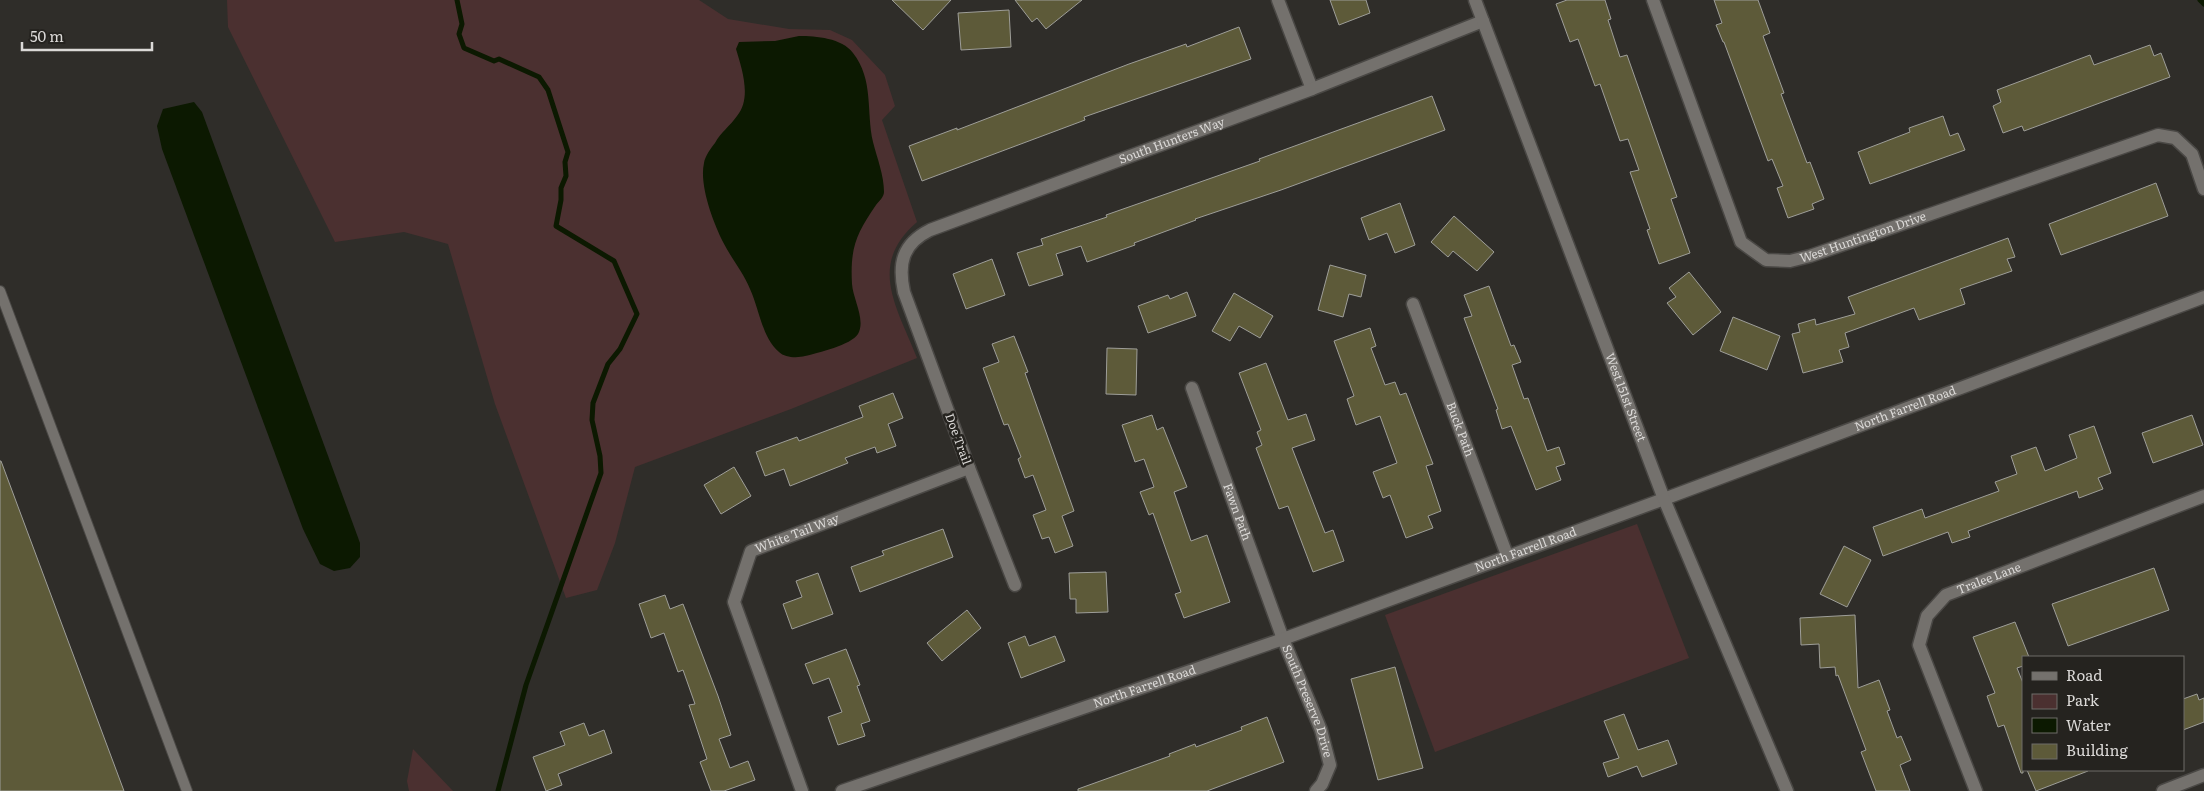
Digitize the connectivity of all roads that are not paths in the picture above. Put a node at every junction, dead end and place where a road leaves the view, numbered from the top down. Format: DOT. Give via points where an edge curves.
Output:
graph roads {
  1 [pos="1278,0"];
  2 [pos="1475,0"];
  3 [pos="1653,0"];
  4 [pos="1483,21"];
  5 [pos="1312,89"];
  6 [pos="2204,189"];
  7 [pos="0,291"];
  8 [pos="904,292"];
  9 [pos="2204,297"];
  10 [pos="1413,304"];
  11 [pos="1192,388"];
  12 [pos="969,468"];
  13 [pos="2204,496"];
  14 [pos="1664,499"];
  15 [pos="1508,555"];
  16 [pos="1016,585"];
  17 [pos="1283,639"];
  18 [pos="2204,775"];
  19 [pos="187,791"];
  20 [pos="802,791"];
  21 [pos="842,791"];
  22 [pos="1316,791"];
  23 [pos="1787,791"];
  24 [pos="1976,791"];
  25 [pos="2163,791"];
  1 -- 5 [label="street"];
  2 -- 4 [label="street, West 151st Street"];
  3 -- 6 [label="street, West Huntington Drive" via="1740,242 1766,260 1790,261 1810,256 2158,135 2175,138 2192,154"];
  4 -- 5 [label="street, South Hunters Way"];
  4 -- 14 [label="street, West 151st Street"];
  5 -- 8 [label="street, South Hunters Way" via="920,235 906,251 901,263"];
  7 -- 19 [label="lane"];
  8 -- 12 [label="street, Doe Trail"];
  9 -- 14 [label="street, North Farrell Road"];
  10 -- 15 [label="street, Buck Path"];
  11 -- 17 [label="street, Fawn Path"];
  12 -- 16 [label="street, Doe Trail"];
  12 -- 20 [label="street, White Tail Way" via="751,550 734,602"];
  13 -- 24 [label="street, Tralee Lane" via="1946,595 1927,616 1920,645"];
  14 -- 15 [label="street, North Farrell Road"];
  14 -- 23 [label="street, West 151st Street"];
  15 -- 17 [label="street, North Farrell Road"];
  17 -- 21 [label="street, North Farrell Road"];
  17 -- 22 [label="street, South Preserve Drive" via="1321,730 1330,765"];
  18 -- 25 [label="street"];
}
